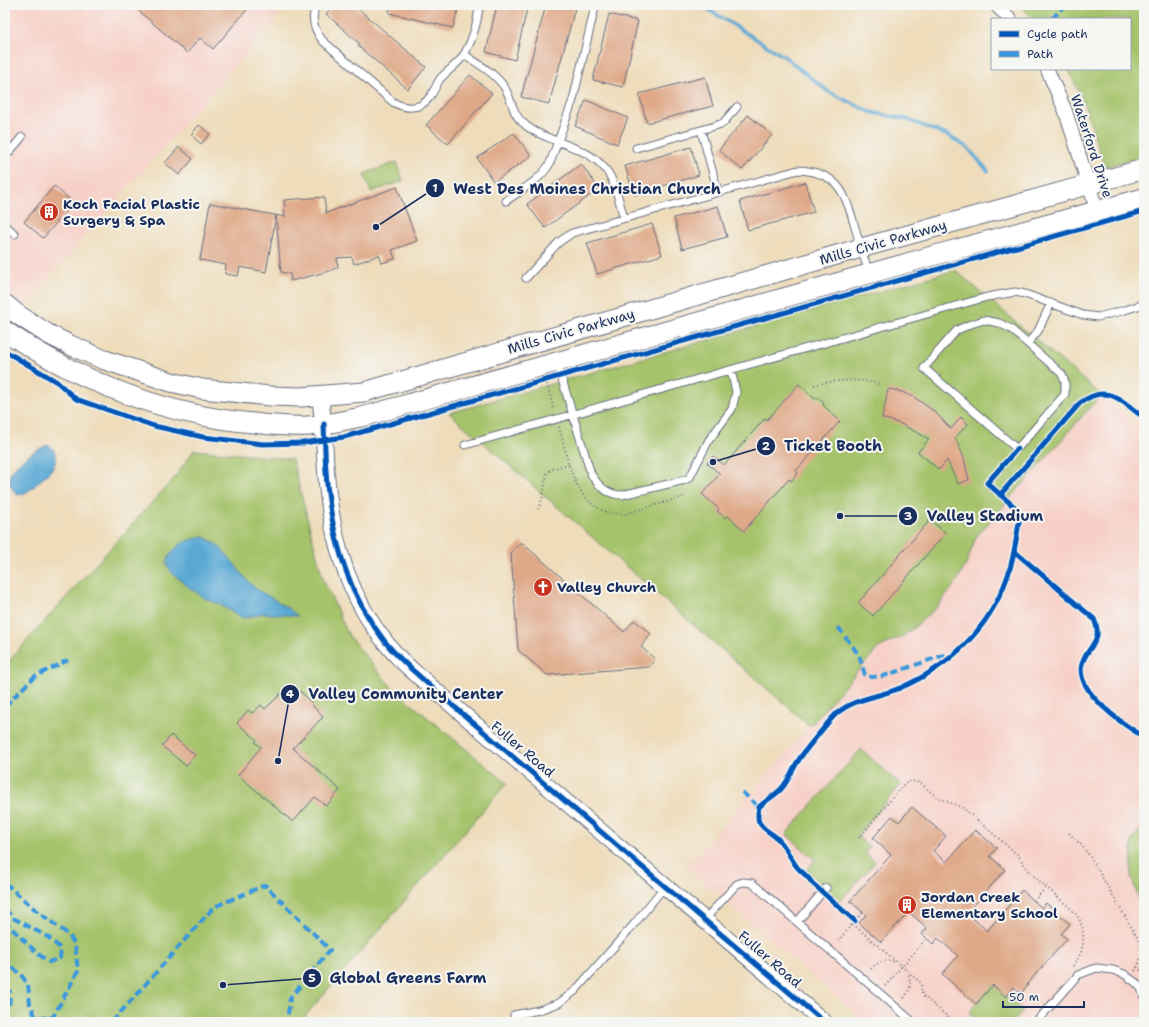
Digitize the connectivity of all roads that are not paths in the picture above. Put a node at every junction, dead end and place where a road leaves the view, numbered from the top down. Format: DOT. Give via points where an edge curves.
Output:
graph roads {
  1 [pos="316,5"];
  2 [pos="479,5"];
  3 [pos="996,5"];
  4 [pos="594,11"];
  5 [pos="1009,18"];
  6 [pos="464,54"];
  7 [pos="1047,70"];
  8 [pos="737,107"];
  9 [pos="701,130"];
  10 [pos="22,137"];
  11 [pos="558,142"];
  12 [pos="636,148"];
  13 [pos="5,157"];
  14 [pos="1144,169"];
  15 [pos="1088,184"];
  16 [pos="718,192"];
  17 [pos="1144,198"];
  18 [pos="506,201"];
  19 [pos="1097,211"];
  20 [pos="624,218"];
  21 [pos="5,225"];
  22 [pos="15,234"];
  23 [pos="861,248"];
  24 [pos="870,274"];
  25 [pos="526,278"];
  26 [pos="1051,303"];
  27 [pos="5,304"];
  28 [pos="1144,304"];
  29 [pos="5,331"];
  30 [pos="1028,343"];
  31 [pos="559,369"];
  32 [pos="731,370"];
  33 [pos="320,396"];
  34 [pos="573,415"];
  35 [pos="324,424"];
  36 [pos="466,445"];
  37 [pos="665,886"];
  38 [pos="826,888"];
  39 [pos="705,919"];
  40 [pos="796,922"];
  41 [pos="1144,998"];
  42 [pos="514,1015"];
  43 [pos="824,1022"];
  44 [pos="913,1022"];
  45 [pos="1036,1022"];
  1 -- 6 [label="lane" via="313,15 316,33 400,106 415,107 429,99 440,79"];
  2 -- 6 [label="lane" via="475,30"];
  3 -- 5 [label="street"];
  4 -- 11 [label="lane" via="573,100"];
  6 -- 11 [label="lane" via="502,83 520,121 528,128"];
  7 -- 15 [label="street, Waterford Drive" via="1065,110"];
  8 -- 9 [label="lane" via="722,122"];
  9 -- 12 [label="lane"];
  9 -- 16 [label="lane"];
  10 -- 13 [label="lane"];
  11 -- 18 [label="lane" via="546,170 540,177"];
  11 -- 20 [label="lane" via="587,153 605,168 611,177"];
  14 -- 15 [label="main road, Mills Civic Parkway"];
  15 -- 19 [label="street, Waterford Drive"];
  15 -- 23 [label="main road, Mills Civic Parkway"];
  16 -- 20 [label="lane"];
  16 -- 23 [label="lane" via="793,171 822,174 832,180 846,197"];
  17 -- 19 [label="main road, Mills Civic Parkway"];
  19 -- 24 [label="main road, Mills Civic Parkway"];
  20 -- 25 [label="lane" via="567,236"];
  21 -- 22 [label="lane"];
  23 -- 24 [label="lane"];
  23 -- 33 [label="main road, Mills Civic Parkway" via="364,392"];
  24 -- 31 [label="main road, Mills Civic Parkway"];
  26 -- 28 [label="lane" via="1098,317"];
  26 -- 30 [label="lane" via="1038,331"];
  26 -- 32 [label="lane" via="1026,294 1004,293"];
  27 -- 33 [label="main road, Mills Civic Parkway" via="48,334 70,345 102,359 171,382 202,389 240,393"];
  29 -- 35 [label="main road, Mills Civic Parkway" via="55,363 93,382 161,406 235,422 308,426"];
  30 -- 30 [label="lane" via="1006,325 984,320 957,330 924,368 1017,449 1065,394 1066,386 1062,374"];
  31 -- 34 [label="lane"];
  31 -- 35 [label="main road, Mills Civic Parkway"];
  32 -- 34 [label="lane"];
  32 -- 34 [label="lane" via="736,392 732,409 704,448 690,477 685,480 622,496 605,490 596,483 591,474"];
  33 -- 35 [label="street, Fuller Road"];
  34 -- 36 [label="lane"];
  35 -- 37 [label="street, Fuller Road" via="328,493 337,547 347,578 383,640 430,686"];
  37 -- 39 [label="street, Fuller Road"];
  37 -- 42 [label="lane" via="575,991 559,1003"];
  38 -- 40 [label="lane"];
  39 -- 40 [label="lane" via="737,884 743,882 752,883"];
  39 -- 43 [label="street, Fuller Road"];
  40 -- 44 [label="lane"];
  41 -- 45 [label="lane" via="1141,988 1124,974 1096,968 1074,978"];
}
